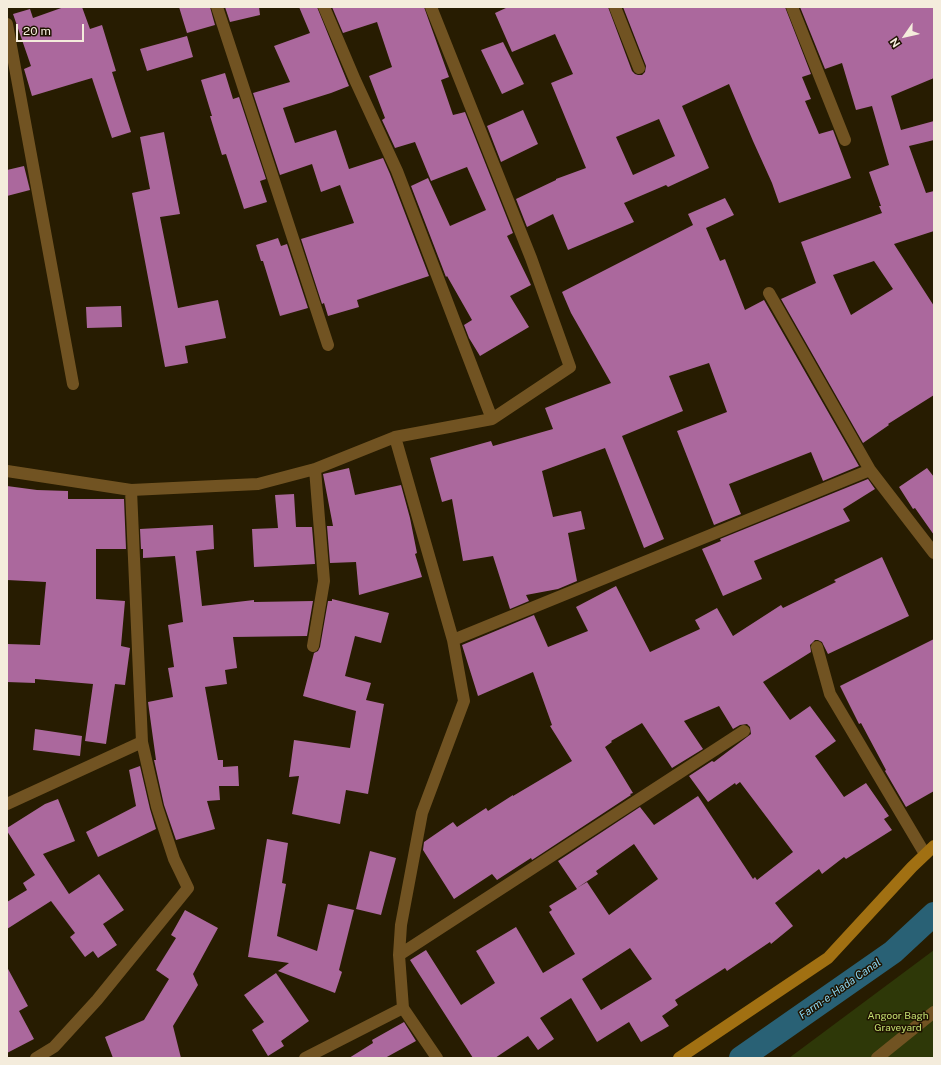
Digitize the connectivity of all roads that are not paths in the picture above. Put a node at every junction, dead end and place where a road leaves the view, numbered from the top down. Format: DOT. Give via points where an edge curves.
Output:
graph roads {
  1 [pos="217,7"];
  2 [pos="324,7"];
  3 [pos="431,7"];
  4 [pos="615,7"];
  5 [pos="792,7"];
  6 [pos="7,24"];
  7 [pos="639,68"];
  8 [pos="844,140"];
  9 [pos="769,293"];
  10 [pos="328,345"];
  11 [pos="73,384"];
  12 [pos="492,419"];
  13 [pos="395,437"];
  14 [pos="316,469"];
  15 [pos="870,470"];
  16 [pos="7,471"];
  17 [pos="131,490"];
  18 [pos="934,553"];
  19 [pos="453,640"];
  20 [pos="313,646"];
  21 [pos="817,647"];
  22 [pos="744,731"];
  23 [pos="142,742"];
  24 [pos="7,804"];
  25 [pos="934,846"];
  26 [pos="925,854"];
  27 [pos="399,955"];
  28 [pos="403,1008"];
  29 [pos="934,1012"];
  30 [pos="36,1058"];
  31 [pos="305,1058"];
  32 [pos="436,1058"];
  33 [pos="679,1058"];
  34 [pos="877,1058"];
  1 -- 10 [label="street"];
  2 -- 12 [label="street" via="397,171"];
  3 -- 12 [label="street" via="532,258 570,367"];
  4 -- 7 [label="street"];
  5 -- 8 [label="street"];
  6 -- 11 [label="street"];
  9 -- 15 [label="street"];
  12 -- 13 [label="street"];
  13 -- 14 [label="street"];
  13 -- 19 [label="street"];
  14 -- 17 [label="street" via="258,484"];
  14 -- 20 [label="street" via="324,581"];
  15 -- 18 [label="street"];
  15 -- 19 [label="street"];
  16 -- 17 [label="street"];
  17 -- 23 [label="street"];
  19 -- 27 [label="street" via="464,701 422,812 401,925"];
  21 -- 26 [label="street" via="830,694"];
  22 -- 27 [label="street"];
  23 -- 24 [label="street"];
  23 -- 30 [label="street" via="157,807 174,859 188,888 97,1000 54,1047"];
  25 -- 26 [label="street"];
  26 -- 33 [label="street" via="828,958"];
  27 -- 28 [label="street"];
  28 -- 31 [label="street"];
  28 -- 32 [label="street"];
  29 -- 34 [label="street"];
}
